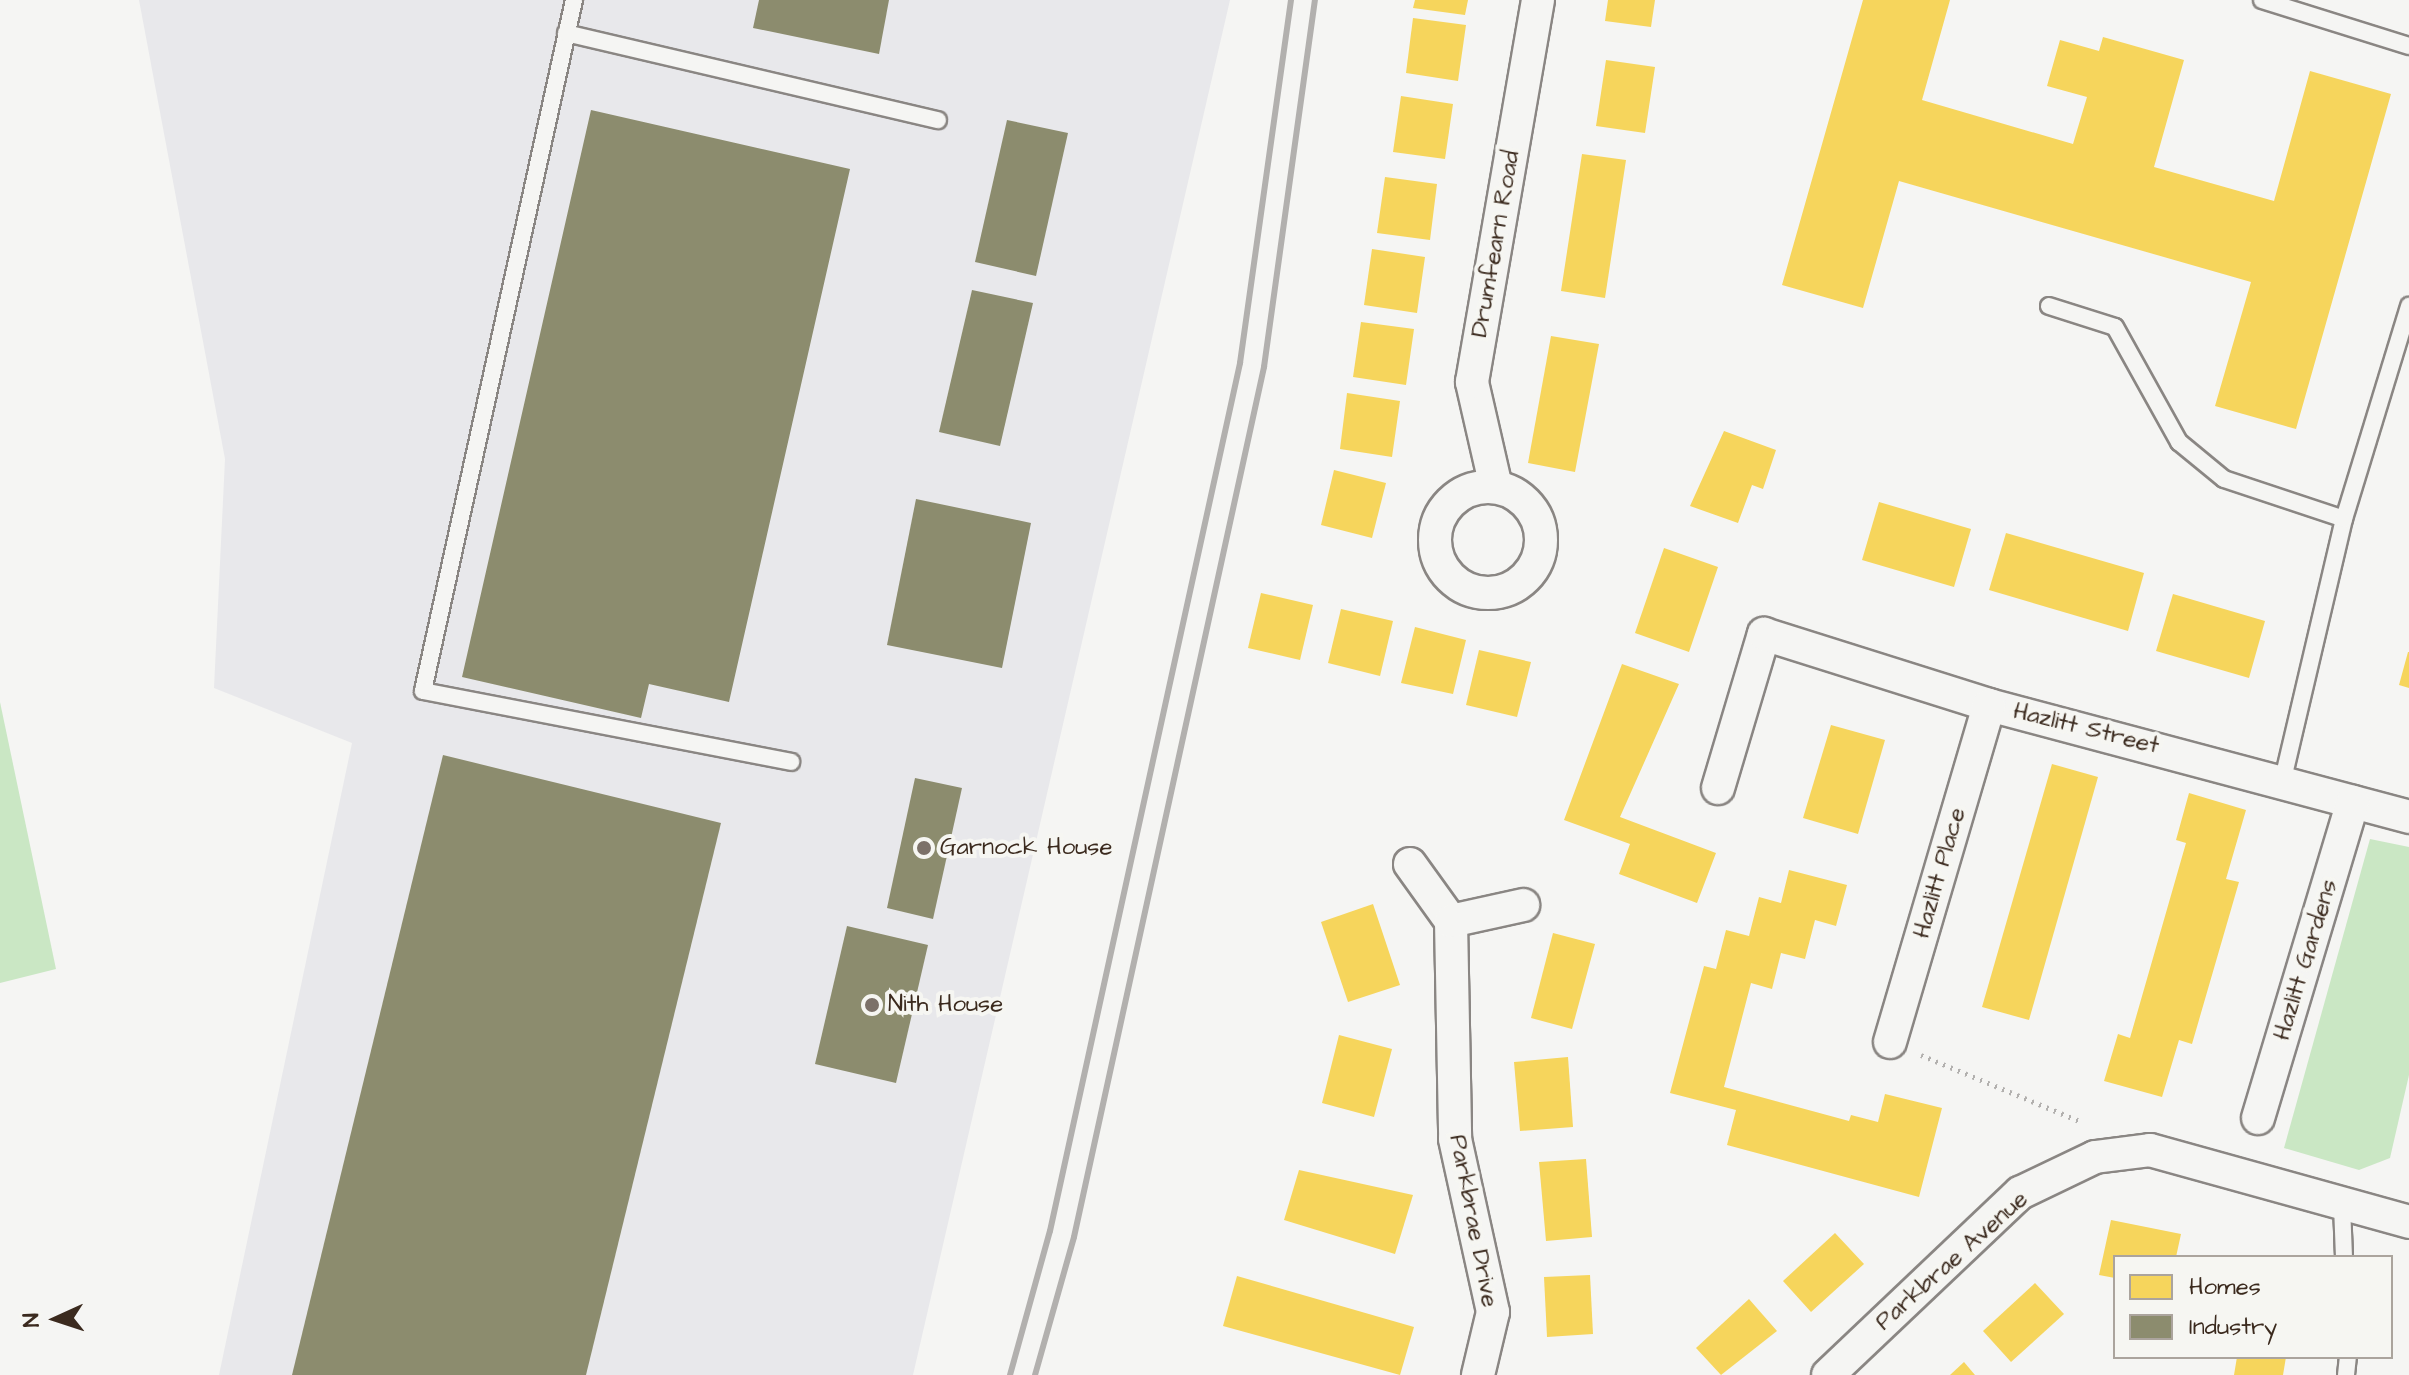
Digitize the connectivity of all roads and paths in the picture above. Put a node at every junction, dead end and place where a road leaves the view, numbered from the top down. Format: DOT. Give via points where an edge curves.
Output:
graph roads {
  1 [pos="574,0"];
  2 [pos="1538,0"];
  3 [pos="2262,0"];
  4 [pos="566,33"];
  5 [pos="2409,46"];
  6 [pos="938,120"];
  7 [pos="2049,306"];
  8 [pos="2409,306"];
  9 [pos="1496,487"];
  10 [pos="2344,519"];
  11 [pos="1989,705"];
  12 [pos="791,762"];
  13 [pos="2283,779"];
  14 [pos="1718,788"];
  15 [pos="2353,802"];
  16 [pos="2409,817"];
  17 [pos="1410,864"];
  18 [pos="1523,905"];
  19 [pos="1451,921"];
  20 [pos="1890,1042"];
  21 [pos="2258,1118"];
  22 [pos="2092,1126"];
  23 [pos="2342,1205"];
  24 [pos="2409,1222"];
  25 [pos="2344,1255"];
  26 [pos="1478,1375"];
  27 [pos="1828,1375"];
  1 -- 4 [label="lane"];
  2 -- 9 [label="street, Drumfearn Road" via="1472,382"];
  3 -- 5 [label="lane"];
  4 -- 6 [label="lane"];
  4 -- 12 [label="lane" via="423,691"];
  7 -- 10 [label="lane" via="2115,327 2179,442 2224,479"];
  8 -- 10 [label="lane"];
  10 -- 13 [label="lane"];
  11 -- 13 [label="street, Hazlitt Street"];
  11 -- 14 [label="street, Hazlitt Street" via="1764,634"];
  11 -- 20 [label="street, Hazlitt Place"];
  13 -- 15 [label="street, Hazlitt Street"];
  15 -- 16 [label="street, Hazlitt Street"];
  15 -- 21 [label="street, Hazlitt Gardens"];
  17 -- 19 [label="street"];
  18 -- 19 [label="street"];
  19 -- 26 [label="street, Parkbrae Drive" via="1455,1139 1493,1312"];
  20 -- 22 [label="path"];
  23 -- 24 [label="street, Parkbrae Avenue"];
  23 -- 25 [label="lane"];
  23 -- 27 [label="street, Parkbrae Avenue" via="2150,1150 2095,1157 2020,1193"];
}
